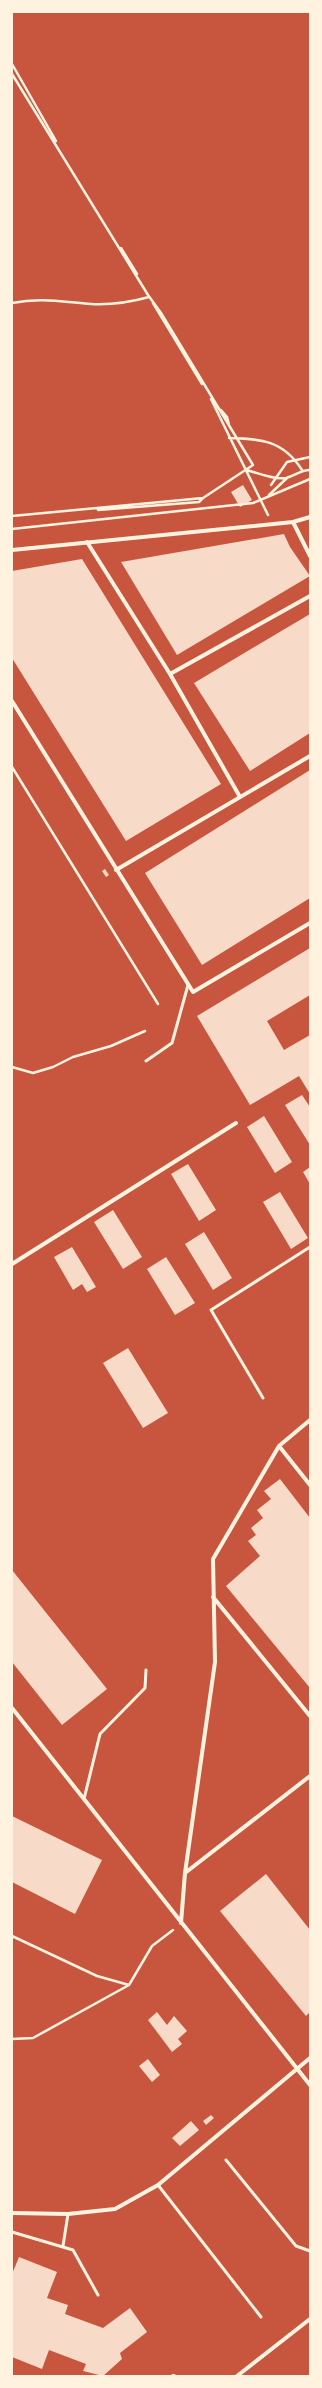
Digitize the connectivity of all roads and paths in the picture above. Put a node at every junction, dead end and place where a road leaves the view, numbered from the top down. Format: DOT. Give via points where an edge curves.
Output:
graph roads {
  1 [pos="12,64"];
  2 [pos="12,74"];
  3 [pos="149,296"];
  4 [pos="12,303"];
  5 [pos="217,412"];
  6 [pos="227,432"];
  7 [pos="229,438"];
  8 [pos="310,457"];
  9 [pos="245,470"];
  10 [pos="302,470"];
  11 [pos="310,470"];
  12 [pos="287,478"];
  13 [pos="310,479"];
  14 [pos="271,485"];
  15 [pos="261,502"];
  16 [pos="12,516"];
  17 [pos="310,517"];
  18 [pos="271,522"];
  19 [pos="293,522"];
  20 [pos="12,529"];
  21 [pos="87,542"];
  22 [pos="12,550"];
  23 [pos="310,556"];
  24 [pos="310,596"];
  25 [pos="170,674"];
  26 [pos="12,701"];
  27 [pos="310,756"];
  28 [pos="12,767"];
  29 [pos="240,797"];
  30 [pos="116,870"];
  31 [pos="310,923"];
  32 [pos="189,983"];
  33 [pos="158,1004"];
  34 [pos="145,1031"];
  35 [pos="146,1061"];
  36 [pos="12,1067"];
  37 [pos="236,1123"];
  38 [pos="310,1247"];
  39 [pos="12,1264"];
  40 [pos="262,1398"];
  41 [pos="310,1420"];
  42 [pos="279,1446"];
  43 [pos="310,1485"];
  44 [pos="213,1597"];
  45 [pos="146,1670"];
  46 [pos="12,1708"];
  47 [pos="310,1716"];
  48 [pos="310,1776"];
  49 [pos="84,1799"];
  50 [pos="185,1873"];
  51 [pos="181,1923"];
  52 [pos="12,1936"];
  53 [pos="129,1985"];
  54 [pos="12,2039"];
  55 [pos="310,2058"];
  56 [pos="297,2068"];
  57 [pos="310,2085"];
  58 [pos="226,2160"];
  59 [pos="158,2185"];
  60 [pos="12,2213"];
  61 [pos="68,2214"];
  62 [pos="12,2232"];
  63 [pos="63,2246"];
  64 [pos="310,2250"];
  65 [pos="98,2295"];
  66 [pos="261,2316"];
  67 [pos="310,2319"];
  68 [pos="237,2376"];
  1 -- 3 [label="path" via="71,168"];
  2 -- 3 [label="path"];
  3 -- 4 [label="path" via="104,304 34,299"];
  3 -- 5 [label="path"];
  3 -- 9 [label="path" via="253,466"];
  5 -- 6 [label="path"];
  5 -- 6 [label="path" via="220,409 227,417 230,427"];
  6 -- 7 [label="path"];
  7 -- 9 [label="path"];
  7 -- 10 [label="path" via="262,439 289,455"];
  8 -- 14 [label="path" via="287,462"];
  9 -- 12 [label="path" via="264,476"];
  9 -- 15 [label="path"];
  9 -- 16 [label="path" via="199,502"];
  10 -- 11 [label="path"];
  10 -- 12 [label="path"];
  12 -- 15 [label="path"];
  13 -- 20 [label="path" via="253,503"];
  15 -- 18 [label="path"];
  17 -- 19 [label="street"];
  18 -- 19 [label="street"];
  18 -- 21 [label="street"];
  19 -- 23 [label="street"];
  21 -- 22 [label="street"];
  21 -- 25 [label="street"];
  24 -- 25 [label="street"];
  25 -- 29 [label="street"];
  26 -- 30 [label="street"];
  27 -- 29 [label="street"];
  28 -- 33 [label="path"];
  29 -- 30 [label="street"];
  30 -- 32 [label="street"];
  31 -- 32 [label="street" via="193,992"];
  32 -- 35 [label="lane" via="172,1043"];
  34 -- 36 [label="path" via="111,1046 73,1057 33,1073"];
  37 -- 39 [label="street"];
  38 -- 40 [label="lane" via="211,1310"];
  41 -- 42 [label="street"];
  42 -- 43 [label="street"];
  42 -- 44 [label="street" via="213,1559"];
  44 -- 47 [label="street"];
  44 -- 50 [label="street" via="215,1662"];
  45 -- 49 [label="lane" via="145,1688 100,1734"];
  46 -- 49 [label="street"];
  48 -- 50 [label="street"];
  49 -- 51 [label="street"];
  50 -- 51 [label="street"];
  51 -- 53 [label="path" via="152,1946"];
  51 -- 56 [label="street"];
  52 -- 53 [label="path" via="97,1976"];
  53 -- 54 [label="path" via="33,2038"];
  55 -- 56 [label="street"];
  56 -- 57 [label="street"];
  56 -- 59 [label="street"];
  58 -- 64 [label="lane" via="296,2246"];
  59 -- 61 [label="street" via="115,2209"];
  59 -- 66 [label="lane"];
  60 -- 61 [label="street"];
  61 -- 63 [label="lane"];
  62 -- 63 [label="lane"];
  63 -- 65 [label="lane" via="73,2250"];
  67 -- 68 [label="street"];
}
